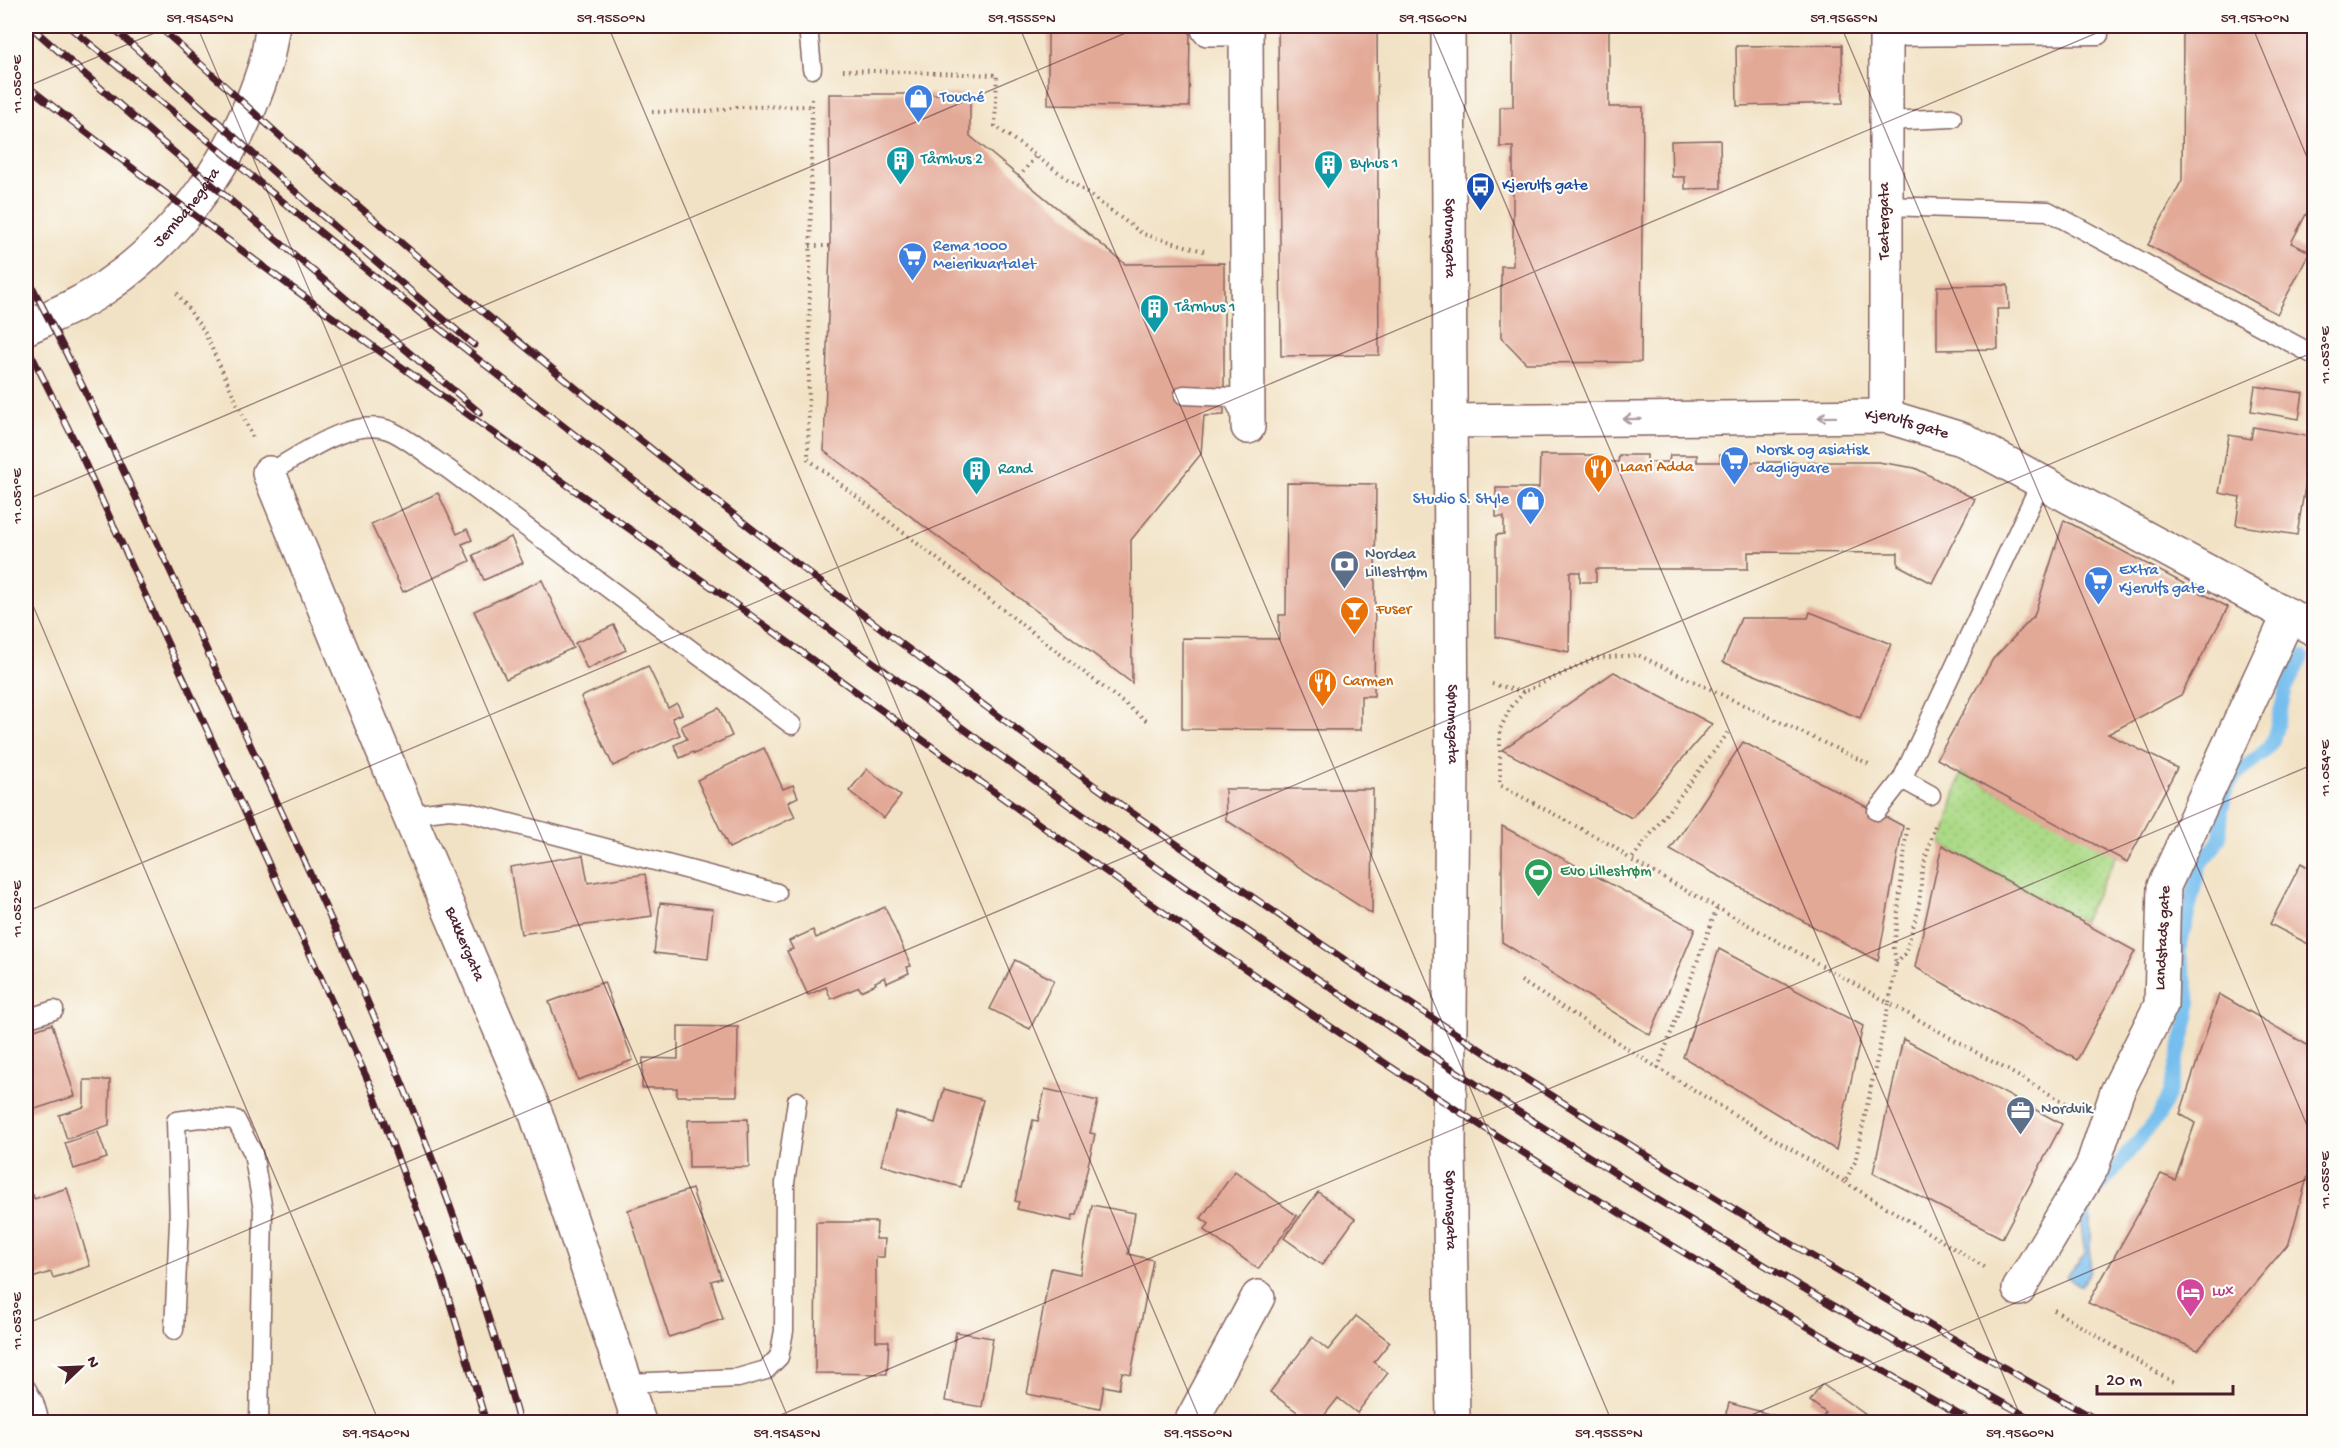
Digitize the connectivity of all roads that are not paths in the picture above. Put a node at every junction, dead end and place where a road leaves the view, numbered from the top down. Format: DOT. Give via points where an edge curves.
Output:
graph roads {
  1 [pos="273,26"];
  2 [pos="808,26"];
  3 [pos="1448,26"];
  4 [pos="1209,29"];
  5 [pos="1886,31"];
  6 [pos="2099,35"];
  7 [pos="812,69"];
  8 [pos="1952,118"];
  9 [pos="1886,121"];
  10 [pos="1885,206"];
  11 [pos="26,328"];
  12 [pos="2314,355"];
  13 [pos="1184,395"];
  14 [pos="1886,416"];
  15 [pos="1450,421"];
  16 [pos="1248,427"];
  17 [pos="269,473"];
  18 [pos="2041,482"];
  19 [pos="2302,622"];
  20 [pos="792,725"];
  21 [pos="1902,779"];
  22 [pos="1931,795"];
  23 [pos="1877,811"];
  24 [pos="409,815"];
  25 [pos="777,893"];
  26 [pos="54,1010"];
  27 [pos="26,1019"];
  28 [pos="797,1101"];
  29 [pos="2019,1289"];
  30 [pos="1258,1297"];
  31 [pos="174,1330"];
  32 [pos="628,1383"];
  33 [pos="26,1388"];
  34 [pos="40,1422"];
  35 [pos="259,1422"];
  36 [pos="639,1422"];
  37 [pos="1191,1422"];
  38 [pos="1453,1422"];
  1 -- 11 [label="street, Jernbanegata" via="265,65 242,123 217,171 170,233 107,286"];
  2 -- 7 [label="lane"];
  3 -- 15 [label="street, Sørumsgata"];
  4 -- 16 [label="street" via="1246,29"];
  5 -- 6 [label="lane"];
  5 -- 9 [label="street, Teatergata"];
  8 -- 9 [label="lane"];
  9 -- 10 [label="street, Teatergata"];
  10 -- 12 [label="lane" via="2048,211"];
  10 -- 14 [label="street, Teatergata"];
  13 -- 16 [label="lane" via="1232,397"];
  14 -- 15 [label="street, Kjerulfs gate, one-way"];
  14 -- 18 [label="street, Kjerulfs gate" via="1964,440"];
  15 -- 38 [label="street, Sørumsgata" via="1449,1147"];
  17 -- 20 [label="lane" via="329,439 364,426 390,430"];
  17 -- 24 [label="street, Bakkergata"];
  18 -- 19 [label="street, Kjerulfs gate"];
  18 -- 21 [label="lane"];
  19 -- 29 [label="street, Landstads gate" via="2164,886 2161,1005 2117,1092 2092,1167"];
  21 -- 22 [label="lane"];
  21 -- 23 [label="lane"];
  24 -- 25 [label="lane" via="468,812"];
  24 -- 32 [label="street, Bakkergata" via="536,1114"];
  26 -- 27 [label="lane"];
  28 -- 32 [label="lane" via="785,1183 784,1331 778,1357 766,1370 738,1378"];
  30 -- 37 [label="street"];
  31 -- 35 [label="lane" via="179,1222 176,1120 236,1120 253,1153 263,1210"];
  32 -- 36 [label="street, Bakkergata"];
  33 -- 34 [label="lane"];
}
